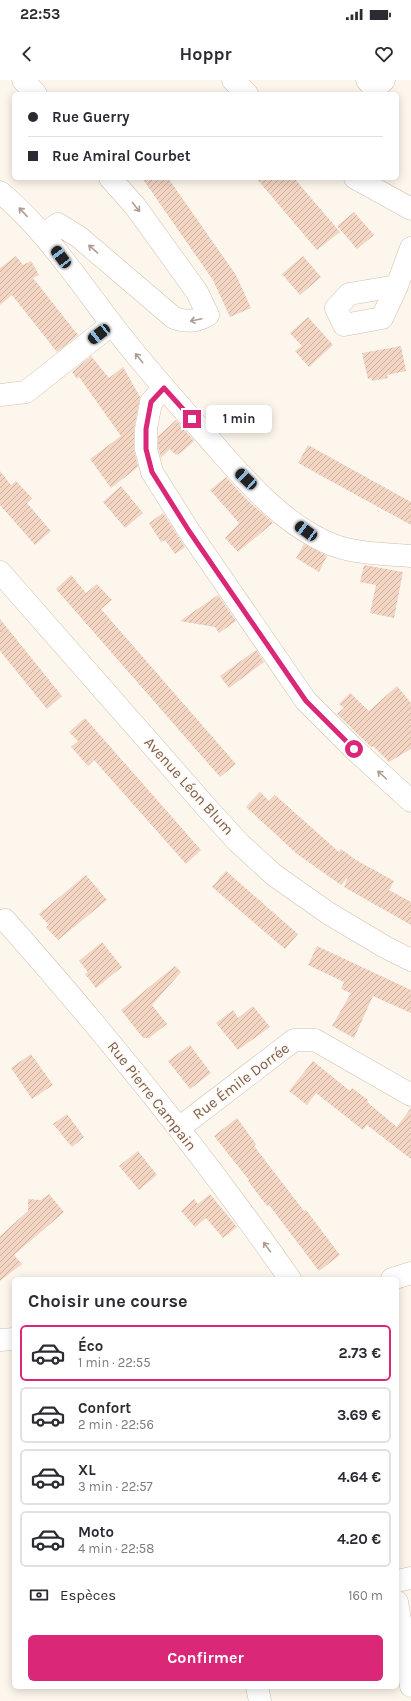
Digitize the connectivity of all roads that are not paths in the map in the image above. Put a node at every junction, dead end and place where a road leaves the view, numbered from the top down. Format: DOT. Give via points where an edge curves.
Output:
graph roads {
  1 [pos="24,80"];
  2 [pos="233,80"];
  3 [pos="367,80"];
  4 [pos="384,80"];
  5 [pos="34,92"];
  6 [pos="245,92"];
  7 [pos="112,180"];
  8 [pos="359,180"];
  9 [pos="0,192"];
  10 [pos="411,209"];
  11 [pos="44,235"];
  12 [pos="411,248"];
  13 [pos="397,286"];
  14 [pos="112,324"];
  15 [pos="164,388"];
  16 [pos="0,395"];
  17 [pos="411,556"];
  18 [pos="0,572"];
  19 [pos="411,801"];
  20 [pos="5,920"];
  21 [pos="411,960"];
  22 [pos="411,1095"];
  23 [pos="180,1128"];
  24 [pos="411,1273"];
  25 [pos="289,1277"];
  26 [pos="398,1277"];
  27 [pos="12,1339"];
  28 [pos="0,1340"];
  29 [pos="411,1578"];
  30 [pos="399,1581"];
  31 [pos="399,1614"];
  32 [pos="411,1686"];
  33 [pos="257,1689"];
  34 [pos="260,1701"];
  1 -- 5 [label="street"];
  2 -- 6 [label="street"];
  3 -- 4 [label="street" via="375,89"];
  7 -- 11 [label="street, one-way" via="135,206 197,292 208,315 199,320 186,322 174,318 79,237 58,224"];
  8 -- 10 [label="street"];
  11 -- 9 [label="street, one-way"];
  11 -- 14 [label="street"];
  12 -- 13 [label="street"];
  15 -- 14 [label="street, one-way"];
  14 -- 16 [label="street" via="26,392"];
  15 -- 17 [label="street" via="238,472 276,509 306,531 334,545"];
  19 -- 15 [label="street, one-way" via="306,701 189,531 152,472 146,449 146,429 151,402"];
  18 -- 21 [label="street, Avenue Léon Blum" via="208,809 262,864 328,913 385,948"];
  20 -- 23 [label="street, Rue Pierre Campain" via="67,989"];
  22 -- 23 [label="street, Rue Émile Dorrée" via="315,1040 294,1040"];
  25 -- 23 [label="street, Rue Pierre Campain, one-way"];
  24 -- 26 [label="street"];
  27 -- 28 [label="street"];
  29 -- 30 [label="street"];
  31 -- 32 [label="street"];
  33 -- 34 [label="street"];
}
